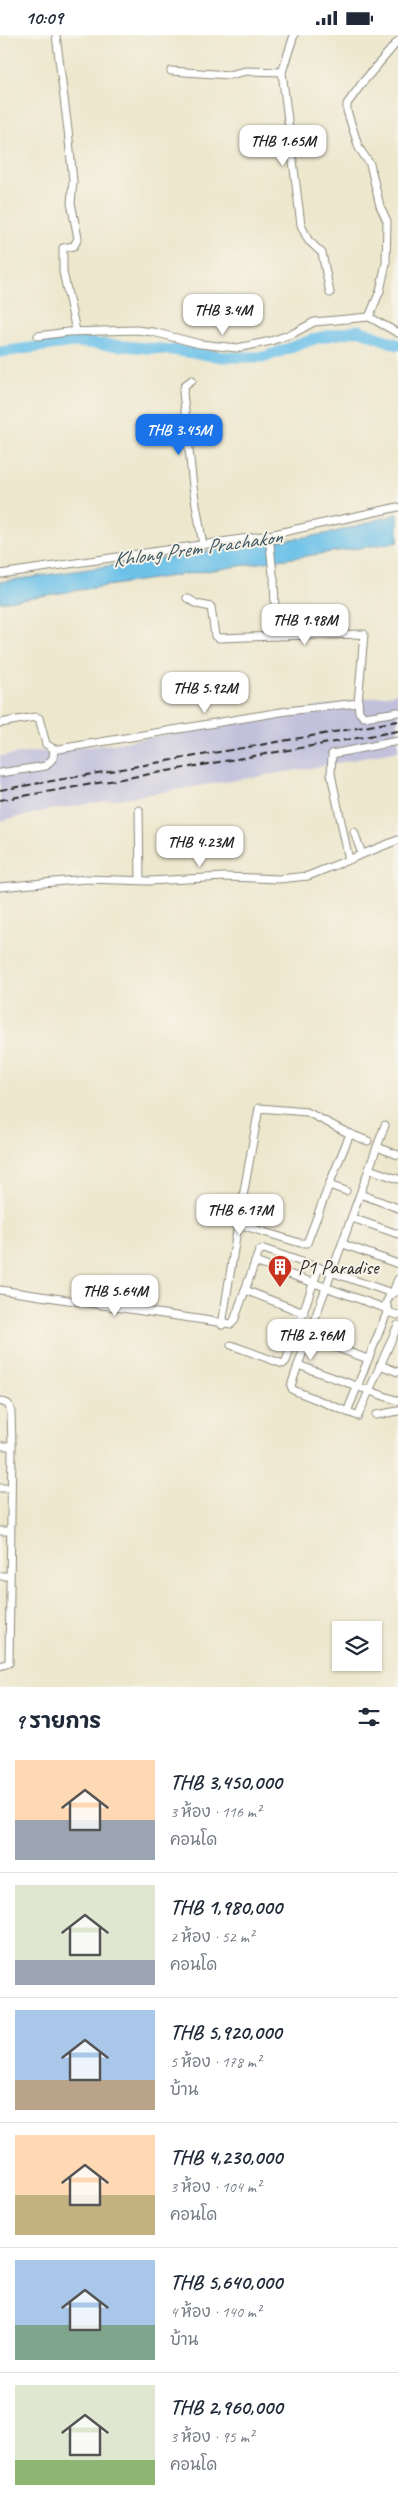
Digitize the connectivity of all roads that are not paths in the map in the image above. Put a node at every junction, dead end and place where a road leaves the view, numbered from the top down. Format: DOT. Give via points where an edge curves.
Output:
graph roads {
  1 [pos="56,35"];
  2 [pos="294,35"];
  3 [pos="398,41"];
  4 [pos="171,71"];
  5 [pos="282,72"];
  6 [pos="330,293"];
  7 [pos="368,317"];
  8 [pos="76,331"];
  9 [pos="398,333"];
  10 [pos="38,336"];
  11 [pos="192,380"];
  12 [pos="398,507"];
  13 [pos="270,538"];
  14 [pos="203,545"];
  15 [pos="0,574"];
  16 [pos="187,598"];
  17 [pos="276,636"];
  18 [pos="358,703"];
  19 [pos="398,712"];
  20 [pos="0,723"];
  21 [pos="398,741"];
  22 [pos="54,749"];
  23 [pos="0,773"];
  24 [pos="139,810"];
  25 [pos="354,832"];
  26 [pos="398,840"];
  27 [pos="362,854"];
  28 [pos="349,860"];
  29 [pos="140,880"];
  30 [pos="0,887"];
  31 [pos="385,1125"];
  32 [pos="350,1135"];
  33 [pos="368,1141"];
  34 [pos="377,1147"];
  35 [pos="398,1155"];
  36 [pos="369,1169"];
  37 [pos="398,1179"];
  38 [pos="330,1185"];
  39 [pos="346,1191"];
  40 [pos="360,1194"];
  41 [pos="398,1208"];
  42 [pos="352,1218"];
  43 [pos="238,1224"];
  44 [pos="398,1234"];
  45 [pos="343,1243"];
  46 [pos="255,1262"];
  47 [pos="398,1264"];
  48 [pos="320,1267"];
  49 [pos="333,1272"];
  50 [pos="398,1279"];
  51 [pos="315,1283"];
  52 [pos="328,1288"];
  53 [pos="0,1290"];
  54 [pos="245,1290"];
  55 [pos="394,1292"];
  56 [pos="388,1309"];
  57 [pos="304,1313"];
  58 [pos="398,1315"];
  59 [pos="222,1325"];
  60 [pos="398,1325"];
  61 [pos="309,1338"];
  62 [pos="394,1342"];
  63 [pos="231,1345"];
  64 [pos="368,1359"];
  65 [pos="298,1365"];
  66 [pos="380,1365"];
  67 [pos="398,1372"];
  68 [pos="357,1386"];
  69 [pos="370,1391"];
  70 [pos="0,1401"];
  71 [pos="398,1401"];
  72 [pos="398,1411"];
  73 [pos="347,1412"];
  74 [pos="376,1415"];
  75 [pos="0,1446"];
  76 [pos="12,1446"];
  77 [pos="0,1488"];
  78 [pos="11,1489"];
  79 [pos="0,1531"];
  80 [pos="10,1531"];
  81 [pos="0,1576"];
  82 [pos="10,1576"];
  83 [pos="0,1621"];
  84 [pos="10,1621"];
  85 [pos="4,1666"];
  1 -- 8 [label="street" via="68,130 71,203 78,238 74,247 63,248 62,263"];
  2 -- 5 [label="street"];
  3 -- 7 [label="street" via="362,82 347,105 357,140 370,164 387,221 386,263 380,291"];
  4 -- 5 [label="street" via="229,75 246,71"];
  5 -- 6 [label="street" via="301,225 308,240 322,253"];
  7 -- 8 [label="street" via="312,323 271,341 237,348 200,344 146,331"];
  7 -- 9 [label="street"];
  8 -- 10 [label="street"];
  11 -- 14 [label="street" via="185,385 184,392 193,487"];
  12 -- 13 [label="street"];
  13 -- 14 [label="street"];
  13 -- 17 [label="street"];
  14 -- 15 [label="street"];
  16 -- 17 [label="street" via="211,607 215,636 219,638"];
  17 -- 18 [label="street" via="364,634"];
  18 -- 19 [label="street" via="359,712 364,717"];
  18 -- 22 [label="street" via="287,711"];
  20 -- 22 [label="street" via="39,718 46,744"];
  21 -- 28 [label="street" via="332,754 331,774"];
  22 -- 23 [label="street" via="53,758 46,767"];
  24 -- 29 [label="street"];
  25 -- 27 [label="street"];
  26 -- 27 [label="street"];
  27 -- 28 [label="street"];
  28 -- 29 [label="street" via="296,878"];
  29 -- 30 [label="street" via="86,879"];
  31 -- 34 [label="street"];
  32 -- 33 [label="street"];
  32 -- 38 [label="street"];
  32 -- 43 [label="street" via="307,1111 259,1108"];
  34 -- 35 [label="street"];
  34 -- 36 [label="street"];
  36 -- 37 [label="street"];
  36 -- 40 [label="street"];
  38 -- 39 [label="street"];
  38 -- 43 [label="street" via="308,1243"];
  40 -- 41 [label="street"];
  40 -- 42 [label="street"];
  42 -- 44 [label="street"];
  42 -- 45 [label="street"];
  43 -- 59 [label="street"];
  45 -- 47 [label="street"];
  45 -- 49 [label="street"];
  46 -- 48 [label="street" via="259,1251 264,1249"];
  46 -- 51 [label="street"];
  46 -- 54 [label="street"];
  48 -- 49 [label="street"];
  48 -- 51 [label="street"];
  49 -- 52 [label="street"];
  49 -- 55 [label="street"];
  50 -- 55 [label="street"];
  51 -- 52 [label="street"];
  51 -- 57 [label="street"];
  52 -- 56 [label="street"];
  52 -- 61 [label="street"];
  53 -- 59 [label="street" via="112,1305"];
  54 -- 57 [label="street"];
  54 -- 59 [label="street" via="234,1321"];
  55 -- 56 [label="street" via="386,1300"];
  56 -- 58 [label="street"];
  56 -- 64 [label="street"];
  57 -- 63 [label="street" via="283,1364"];
  60 -- 62 [label="street"];
  61 -- 64 [label="street"];
  61 -- 65 [label="street"];
  62 -- 66 [label="street"];
  64 -- 68 [label="street"];
  65 -- 68 [label="street"];
  65 -- 73 [label="street" via="291,1386 293,1390"];
  66 -- 67 [label="street"];
  66 -- 69 [label="street"];
  68 -- 69 [label="street"];
  68 -- 73 [label="street"];
  69 -- 71 [label="street"];
  69 -- 73 [label="street" via="361,1413"];
  70 -- 76 [label="street" via="8,1405 11,1412"];
  72 -- 74 [label="street"];
  75 -- 76 [label="street"];
  76 -- 78 [label="street"];
  77 -- 78 [label="street"];
  78 -- 80 [label="street"];
  79 -- 80 [label="street"];
  80 -- 82 [label="street"];
  81 -- 82 [label="street"];
  82 -- 84 [label="street"];
  83 -- 84 [label="street"];
  84 -- 85 [label="street" via="10,1663"];
}
